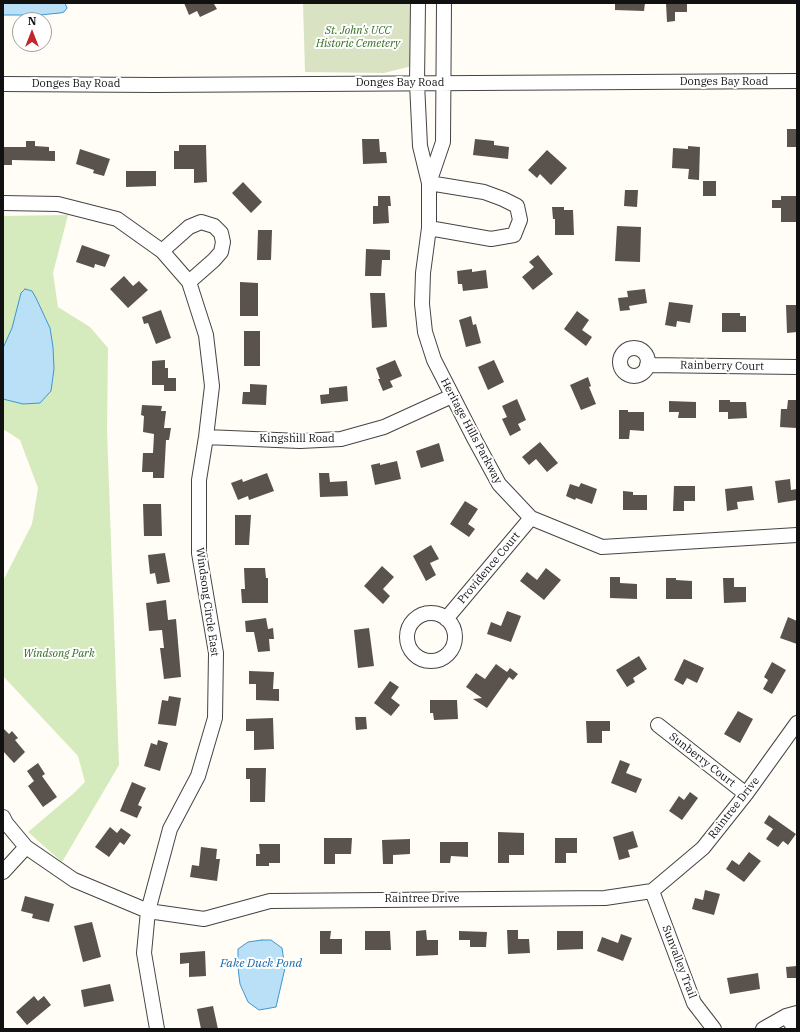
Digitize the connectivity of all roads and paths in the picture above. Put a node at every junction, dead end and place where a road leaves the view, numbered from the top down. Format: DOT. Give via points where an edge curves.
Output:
graph roads {
  1 [pos="418,3"];
  2 [pos="444,3"];
  3 [pos="797,81"];
  4 [pos="417,83"];
  5 [pos="443,83"];
  6 [pos="3,84"];
  7 [pos="429,183"];
  8 [pos="3,203"];
  9 [pos="429,228"];
  10 [pos="162,251"];
  11 [pos="189,282"];
  12 [pos="647,365"];
  13 [pos="797,368"];
  14 [pos="452,396"];
  15 [pos="206,437"];
  16 [pos="531,518"];
  17 [pos="797,535"];
  18 [pos="446,619"];
  19 [pos="797,724"];
  20 [pos="658,725"];
  21 [pos="746,794"];
  22 [pos="4,821"];
  23 [pos="26,847"];
  24 [pos="3,872"];
  25 [pos="652,891"];
  26 [pos="148,911"];
  27 [pos="791,1014"];
  28 [pos="154,1028"];
  29 [pos="714,1029"];
  30 [pos="764,1029"];
  31 [pos="795,1029"];
  1 -- 4 [label="street, Heritage Hills Parkway"];
  2 -- 5 [label="street, Heritage Hills Parkway"];
  3 -- 5 [label="street, Donges Bay Road"];
  4 -- 5 [label="street, Donges Bay Road"];
  4 -- 6 [label="street, Donges Bay Road"];
  4 -- 7 [label="street, Heritage Hills Parkway" via="420,146"];
  5 -- 7 [label="street, Heritage Hills Parkway" via="443,142"];
  7 -- 9 [label="street, Heritage Hills Parkway"];
  7 -- 9 [label="street" via="484,192 503,199 517,206 520,220 514,235 491,239"];
  8 -- 10 [label="street, Windsong Circle East" via="58,204 117,219"];
  9 -- 14 [label="street, Heritage Hills Parkway" via="422,296 425,332 434,360"];
  10 -- 11 [label="street, Windsong Circle East"];
  10 -- 11 [label="street" via="189,227 201,222 214,226 221,233 221,252"];
  11 -- 15 [label="street, Windsong Circle East" via="206,335 212,386"];
  12 -- 13 [label="street, Rainberry Court"];
  14 -- 15 [label="street, Kingshill Road" via="384,427 341,439 300,442"];
  14 -- 16 [label="street, Heritage Hills Parkway" via="499,484"];
  15 -- 26 [label="street, Windsong Circle East" via="198,480 198,553 216,653 215,718 198,776 170,829"];
  16 -- 17 [label="street, Heritage Hills Parkway" via="602,547"];
  16 -- 18 [label="street, Providence Court"];
  19 -- 21 [label="street, Raintree Drive"];
  20 -- 21 [label="street, Sunberry Court"];
  21 -- 25 [label="street, Raintree Drive" via="703,848"];
  22 -- 23 [label="street, Raintree Drive"];
  23 -- 24 [label="street"];
  23 -- 26 [label="street, Raintree Drive" via="74,880"];
  25 -- 26 [label="street, Raintree Drive" via="605,898 270,900 204,919"];
  25 -- 29 [label="street, Sunvalley Trail" via="694,1004"];
  26 -- 28 [label="street, Windsong Circle East" via="144,953"];
  27 -- 30 [label="street"];
  27 -- 31 [label="street"];
}
